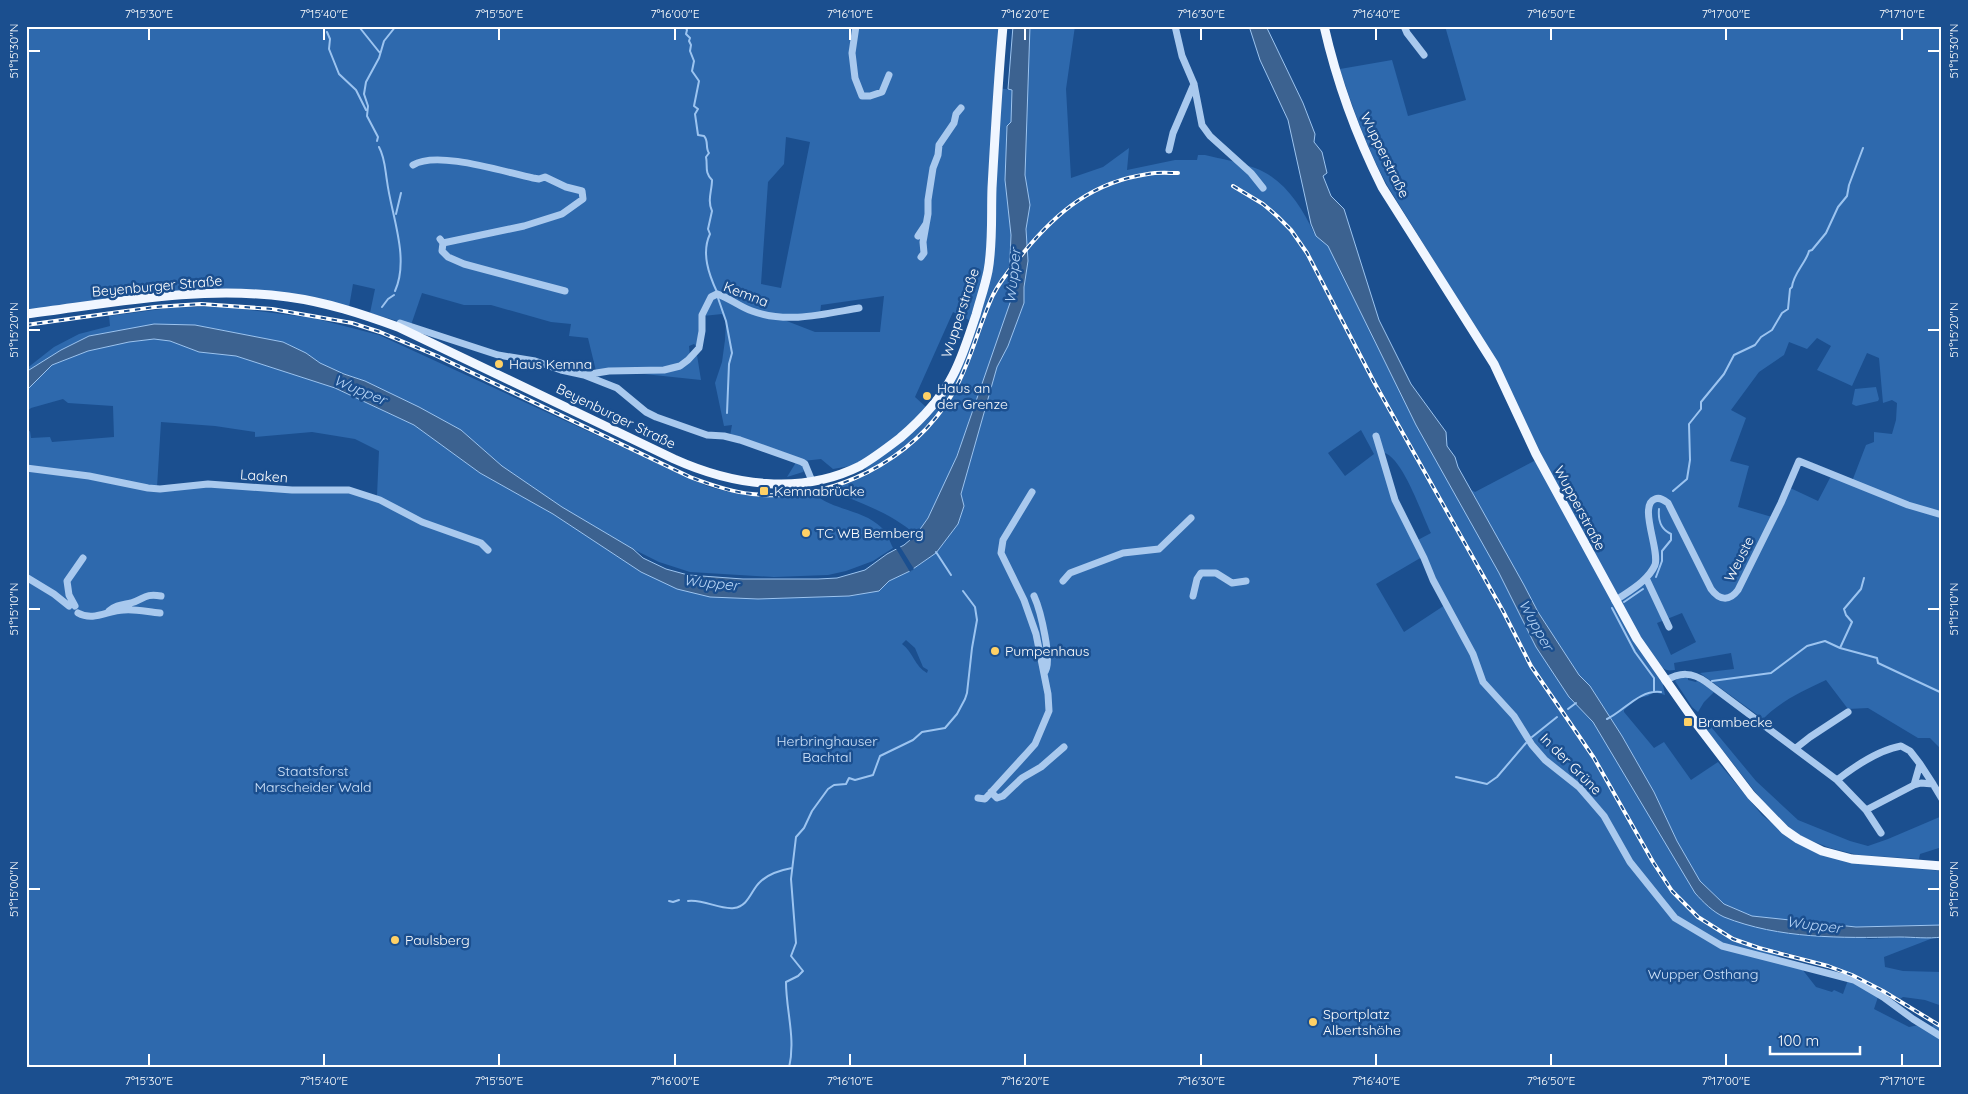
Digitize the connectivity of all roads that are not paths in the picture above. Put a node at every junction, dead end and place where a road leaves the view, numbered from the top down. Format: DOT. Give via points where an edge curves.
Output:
graph roads {
  1 [pos="856,26"];
  2 [pos="1003,26"];
  3 [pos="1175,26"];
  4 [pos="1324,26"];
  5 [pos="1404,26"];
  6 [pos="1424,55"];
  7 [pos="888,75"];
  8 [pos="1194,84"];
  9 [pos="961,108"];
  10 [pos="1169,150"];
  11 [pos="413,165"];
  12 [pos="1263,188"];
  13 [pos="926,224"];
  14 [pos="918,236"];
  15 [pos="921,257"];
  16 [pos="565,290"];
  17 [pos="859,308"];
  18 [pos="26,314"];
  19 [pos="398,327"];
  20 [pos="584,375"];
  21 [pos="941,394"];
  22 [pos="1376,436"];
  23 [pos="26,468"];
  24 [pos="812,481"];
  25 [pos="1032,492"];
  26 [pos="1942,515"];
  27 [pos="1191,518"];
  28 [pos="488,550"];
  29 [pos="83,558"];
  30 [pos="26,577"];
  31 [pos="1646,578"];
  32 [pos="1246,580"];
  33 [pos="1063,581"];
  34 [pos="161,596"];
  35 [pos="1034,596"];
  36 [pos="1194,596"];
  37 [pos="1615,601"];
  38 [pos="74,609"];
  39 [pos="160,613"];
  40 [pos="105,615"];
  41 [pos="1669,627"];
  42 [pos="1044,674"];
  43 [pos="1665,681"];
  44 [pos="1848,712"];
  45 [pos="1064,747"];
  46 [pos="1796,748"];
  47 [pos="1920,764"];
  48 [pos="1837,780"];
  49 [pos="1933,784"];
  50 [pos="1914,785"];
  51 [pos="990,792"];
  52 [pos="978,798"];
  53 [pos="1942,799"];
  54 [pos="1866,810"];
  55 [pos="1881,834"];
  56 [pos="1942,866"];
  57 [pos="1942,1037"];
  1 -- 7 [label="street" via="852,53 855,78 862,96 882,92"];
  2 -- 21 [label="main road, Wupperstraße" via="989,267 962,353"];
  3 -- 8 [label="street" via="1182,56"];
  4 -- 37 [label="main road, Wupperstraße" via="1348,111 1382,187 1494,364 1536,454"];
  5 -- 6 [label="street"];
  8 -- 10 [label="street" via="1172,133"];
  8 -- 12 [label="street" via="1202,125"];
  9 -- 13 [label="street" via="938,148"];
  11 -- 16 [label="street" via="426,159 446,159 532,178 545,176 582,191 583,199 562,214 524,226 441,241 442,251 464,264"];
  13 -- 14 [label="street"];
  13 -- 15 [label="street"];
  17 -- 20 [label="street, Kemna" via="777,318 750,311 714,295 702,315 699,348 680,366"];
  18 -- 19 [label="main road, Beyenburger Straße" via="153,297 200,293 249,294 320,303"];
  19 -- 20 [label="street, Kemna" via="400,323 498,355 535,361"];
  19 -- 24 [label="main road, Beyenburger Straße" via="704,472 754,482 790,484"];
  20 -- 24 [label="street, Kemna" via="612,385 656,417 707,435 740,440 802,462"];
  21 -- 24 [label="main road, Beyenburger Straße" via="911,428 875,456 848,471"];
  22 -- 57 [label="street, In der Grüne" via="1395,500 1484,682 1514,716 1545,760 1579,787 1604,816 1642,880 1675,918 1722,946 1854,980"];
  23 -- 28 [label="street, Laaken" via="160,489 208,484 349,490 481,543"];
  25 -- 42 [label="street" via="1003,540 1001,553 1024,600 1036,634"];
  26 -- 31 [label="street, Weuste" via="1908,505 1799,461 1734,595 1727,598 1716,596 1672,509 1660,498 1651,501 1649,506 1648,518 1656,555"];
  27 -- 33 [label="street" via="1159,549 1123,553 1070,573"];
  29 -- 38 [label="street" via="68,580"];
  30 -- 38 [label="street"];
  31 -- 37 [label="street, Weuste"];
  31 -- 41 [label="street"];
  32 -- 36 [label="street" via="1232,583 1216,573 1201,573"];
  34 -- 40 [label="street" via="147,595 117,605"];
  35 -- 42 [label="street" via="1046,650 1048,668"];
  37 -- 43 [label="main road, Wupperstraße"];
  38 -- 40 [label="street" via="88,616"];
  39 -- 40 [label="street" via="122,610"];
  42 -- 51 [label="street" via="1049,711 1035,744"];
  43 -- 46 [label="street" via="1682,674 1694,675"];
  43 -- 56 [label="main road, Wupperstraße" via="1751,795 1776,823 1798,839 1822,851 1852,858"];
  44 -- 46 [label="street"];
  45 -- 51 [label="street" via="1003,796 998,798"];
  46 -- 48 [label="street"];
  47 -- 48 [label="street" via="1906,748 1895,747"];
  47 -- 49 [label="street"];
  47 -- 50 [label="street"];
  48 -- 54 [label="street"];
  49 -- 50 [label="street"];
  49 -- 53 [label="street"];
  50 -- 54 [label="street"];
  51 -- 52 [label="street" via="984,799"];
  54 -- 55 [label="street"];
}
